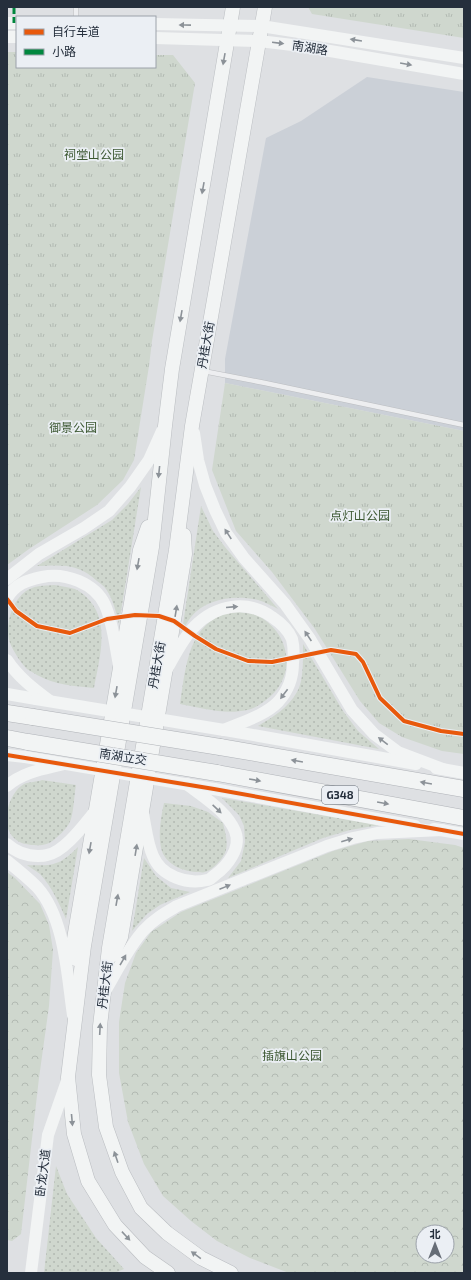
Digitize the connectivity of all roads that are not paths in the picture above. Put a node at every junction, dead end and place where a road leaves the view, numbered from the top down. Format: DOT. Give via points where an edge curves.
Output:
graph roads {
  1 [pos="233,7"];
  2 [pos="265,7"];
  3 [pos="156,24"];
  4 [pos="230,25"];
  5 [pos="261,26"];
  6 [pos="156,38"];
  7 [pos="228,39"];
  8 [pos="259,41"];
  9 [pos="464,58"];
  10 [pos="464,74"];
  11 [pos="201,371"];
  12 [pos="464,425"];
  13 [pos="164,426"];
  14 [pos="192,426"];
  15 [pos="156,500"];
  16 [pos="183,500"];
  17 [pos="7,579"];
  18 [pos="7,598"];
  19 [pos="7,660"];
  20 [pos="120,670"];
  21 [pos="166,670"];
  22 [pos="7,694"];
  23 [pos="50,701"];
  24 [pos="7,713"];
  25 [pos="224,730"];
  26 [pos="7,738"];
  27 [pos="27,749"];
  28 [pos="7,755"];
  29 [pos="64,764"];
  30 [pos="443,769"];
  31 [pos="464,773"];
  32 [pos="187,784"];
  33 [pos="7,786"];
  34 [pos="464,789"];
  35 [pos="96,809"];
  36 [pos="142,812"];
  37 [pos="464,818"];
  38 [pos="442,830"];
  39 [pos="464,834"];
  40 [pos="7,844"];
  41 [pos="7,861"];
  42 [pos="107,968"];
  43 [pos="78,990"];
  44 [pos="104,994"];
  45 [pos="74,1026"];
  46 [pos="68,1077"];
  47 [pos="31,1273"];
  48 [pos="168,1273"];
  49 [pos="231,1273"];
  1 -- 4 [label="main road, 丹桂大街"];
  2 -- 5 [label="main road, 丹桂大街"];
  4 -- 3 [label="street, 南湖路, one-way"];
  4 -- 5 [label="street, 南湖路"];
  4 -- 7 [label="main road, 丹桂大街"];
  5 -- 8 [label="main road, 丹桂大街"];
  9 -- 5 [label="street, 南湖路, one-way"];
  6 -- 7 [label="street, 南湖路"];
  7 -- 8 [label="street, 南湖路"];
  7 -- 13 [label="main road, 丹桂大街, one-way"];
  8 -- 10 [label="street, 南湖路, one-way"];
  8 -- 11 [label="main road, 丹桂大街"];
  11 -- 12 [label="lane"];
  11 -- 14 [label="main road, 丹桂大街"];
  13 -- 15 [label="main road, 丹桂大街, one-way"];
  13 -- 17 [label="street" via="149,460 109,511 39,554"];
  14 -- 16 [label="main road, 丹桂大街"];
  30 -- 14 [label="street, one-way" via="398,752 374,734 352,710 310,639 285,604 244,558 226,533 205,485"];
  15 -- 20 [label="main road, one-way" via="140,550"];
  15 -- 43 [label="main road, 丹桂大街" via="152,547"];
  21 -- 16 [label="main road, one-way" via="185,554"];
  42 -- 16 [label="main road, 丹桂大街, one-way"];
  18 -- 20 [label="street" via="11,590 27,580 47,576 65,576 78,580 94,590 105,604"];
  19 -- 23 [label="street" via="30,686"];
  20 -- 35 [label="main road, one-way"];
  21 -- 25 [label="street, one-way" via="195,626 208,615 224,608 247,606 265,612 283,624 294,652 289,687 278,702 262,714"];
  21 -- 36 [label="main road"];
  22 -- 23 [label="street, bridge"];
  23 -- 25 [label="street, bridge"];
  34 -- 24 [label="highway, G348, one-way, bridge"];
  25 -- 30 [label="street"];
  26 -- 27 [label="highway, 南湖立交"];
  27 -- 28 [label="street"];
  27 -- 29 [label="street, bridge"];
  27 -- 37 [label="highway, 南湖立交 / G348, one-way, bridge" via="217,773"];
  29 -- 32 [label="street, bridge"];
  29 -- 33 [label="street" via="31,772 15,779"];
  30 -- 31 [label="street"];
  32 -- 36 [label="street, one-way" via="215,806 229,820 236,833 236,848 230,860 221,871 208,880 191,882 178,879 163,870 153,857"];
  32 -- 38 [label="street, bridge"];
  35 -- 40 [label="street" via="72,839 49,855 29,856 15,851"];
  35 -- 43 [label="main road, one-way" via="74,939"];
  42 -- 36 [label="main road, one-way" via="121,937"];
  38 -- 39 [label="street"];
  44 -- 38 [label="street, one-way" via="144,930 177,906 353,838 377,833"];
  41 -- 45 [label="street" via="38,888 51,908 64,951"];
  42 -- 44 [label="main road, 丹桂大街"];
  43 -- 45 [label="main road, 丹桂大街"];
  49 -- 44 [label="main road, 丹桂大街, one-way" via="201,1258 167,1233 142,1208 122,1172 106,1126 99,1075 100,1026"];
  45 -- 46 [label="main road, 丹桂大街"];
  46 -- 47 [label="street, 卧龙大道" via="48,1135"];
  46 -- 48 [label="main road, 丹桂大街, one-way" via="74,1134 88,1181 115,1225 145,1257"];
}
